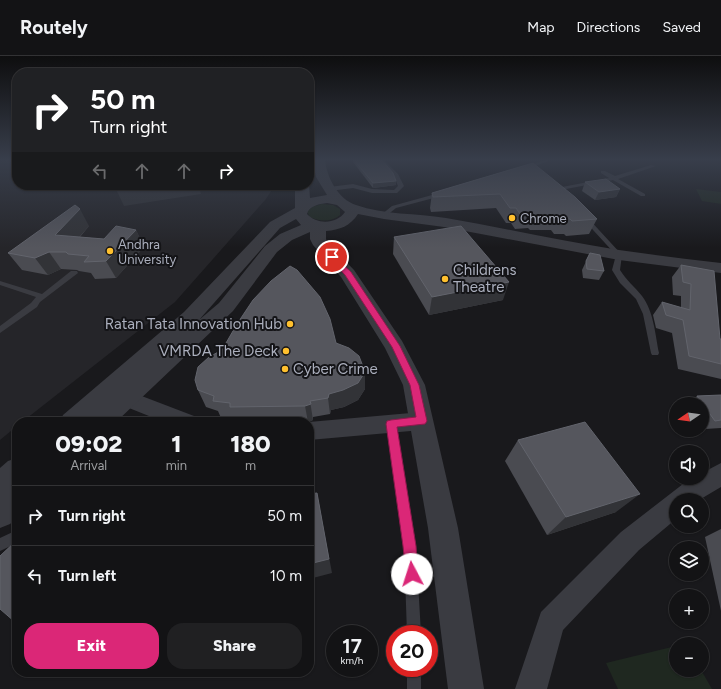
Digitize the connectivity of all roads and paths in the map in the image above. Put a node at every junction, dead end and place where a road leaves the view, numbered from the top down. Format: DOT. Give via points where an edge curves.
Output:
graph roads {
  1 [pos="303,190"];
  2 [pos="329,190"];
  3 [pos="368,190"];
  4 [pos="399,190"];
  5 [pos="562,190"];
  6 [pos="634,190"];
  7 [pos="451,192"];
  8 [pos="643,195"];
  9 [pos="568,200"];
  10 [pos="578,212"];
  11 [pos="344,213"];
  12 [pos="384,215"];
  13 [pos="308,217"];
  14 [pos="619,255"];
  15 [pos="721,268"];
  16 [pos="74,273"];
  17 [pos="348,274"];
  18 [pos="0,283"];
  19 [pos="39,300"];
  20 [pos="0,330"];
  21 [pos="655,353"];
  22 [pos="126,398"];
  23 [pos="78,417"];
  24 [pos="106,417"];
  25 [pos="174,417"];
  26 [pos="422,421"];
  27 [pos="391,424"];
  28 [pos="314,431"];
  29 [pos="12,474"];
  30 [pos="721,474"];
  31 [pos="0,485"];
  32 [pos="690,493"];
  33 [pos="12,503"];
  34 [pos="669,509"];
  35 [pos="0,514"];
  36 [pos="12,539"];
  37 [pos="0,545"];
  38 [pos="414,625"];
  39 [pos="414,677"];
  40 [pos="414,689"];
  41 [pos="466,689"];
  42 [pos="531,689"];
  1 -- 13 [label="street"];
  2 -- 11 [label="street"];
  3 -- 4 [label="lane" via="395,192"];
  5 -- 9 [label="lane" via="560,192"];
  6 -- 8 [label="lane"];
  7 -- 12 [label="lane" via="394,207"];
  10 -- 14 [label="lane"];
  11 -- 12 [label="street"];
  11 -- 13 [label="street"];
  11 -- 13 [label="street" via="322,200 311,202"];
  11 -- 17 [label="street" via="340,242 348,260"];
  12 -- 14 [label="street" via="444,222"];
  13 -- 17 [label="street" via="321,246"];
  13 -- 22 [label="street" via="271,249 226,308"];
  13 -- 23 [label="street" via="275,225 190,317"];
  14 -- 15 [label="street"];
  14 -- 21 [label="lane" via="616,270 622,281 640,298 647,314"];
  16 -- 19 [label="lane"];
  17 -- 26 [label="street" via="396,346 414,385"];
  18 -- 19 [label="lane" via="39,295"];
  19 -- 20 [label="lane"];
  22 -- 24 [label="street"];
  22 -- 25 [label="street"];
  26 -- 27 [label="street"];
  26 -- 41 [label="street" via="443,528"];
  27 -- 28 [label="street"];
  27 -- 38 [label="lane" via="410,546"];
  29 -- 31 [label="street"];
  30 -- 32 [label="street"];
  33 -- 35 [label="street"];
  34 -- 42 [label="street" via="630,541 551,622"];
  36 -- 37 [label="lane"];
  39 -- 40 [label="lane"];
}
